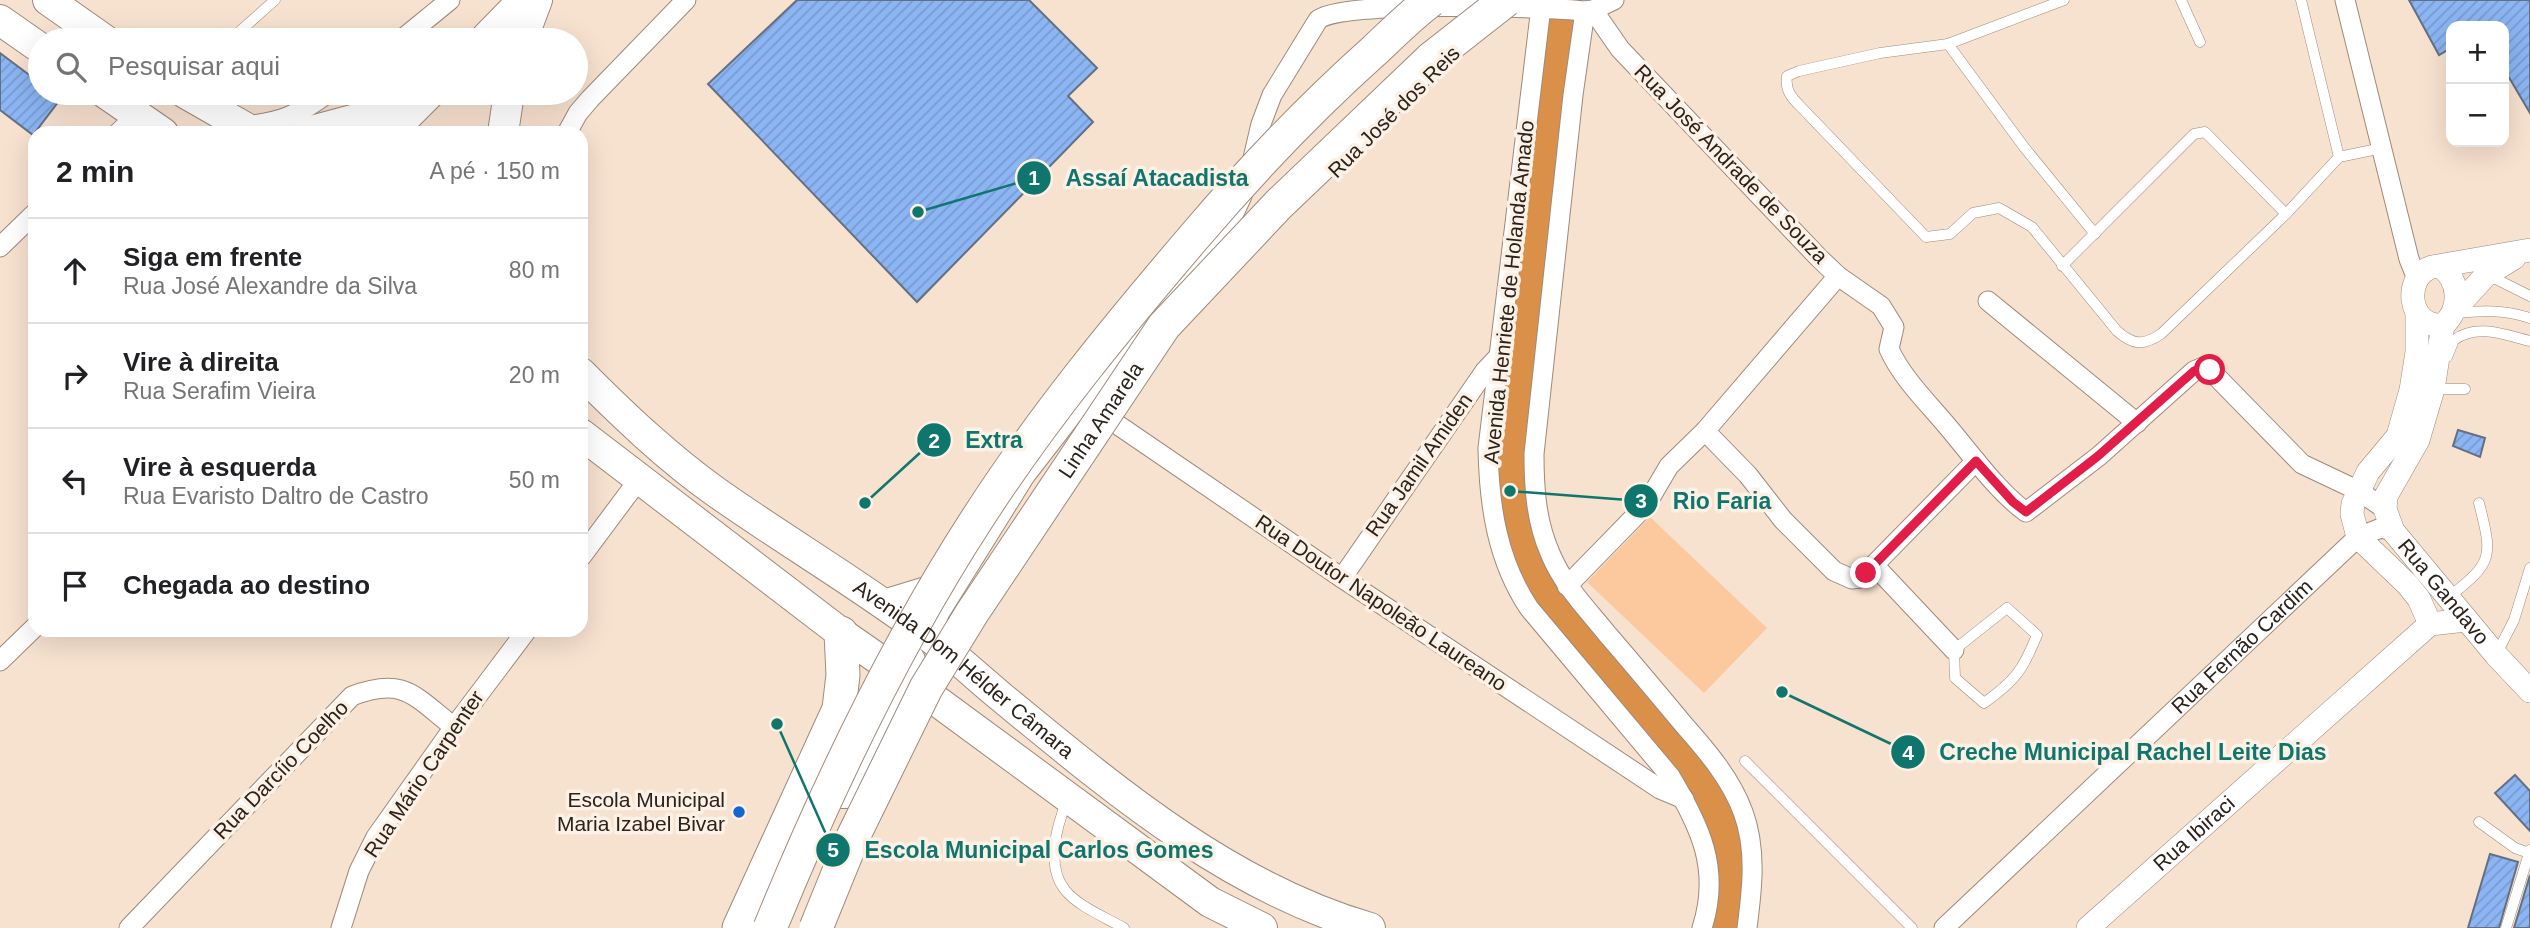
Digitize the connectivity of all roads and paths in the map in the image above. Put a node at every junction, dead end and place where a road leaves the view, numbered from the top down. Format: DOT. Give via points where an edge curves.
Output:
graph roads {
  1 [pos="48,0"];
  2 [pos="275,0"];
  3 [pos="450,0"];
  4 [pos="523,0"];
  5 [pos="537,0"];
  6 [pos="686,0"];
  7 [pos="1506,0"];
  8 [pos="1614,0"];
  9 [pos="2064,0"];
  10 [pos="2181,0"];
  11 [pos="2301,0"];
  12 [pos="2345,0"];
  13 [pos="1569,9"];
  14 [pos="1453,12"];
  15 [pos="0,20"];
  16 [pos="88,28"];
  17 [pos="244,28"];
  18 [pos="416,28"];
  19 [pos="496,28"];
  20 [pos="526,28"];
  21 [pos="28,40"];
  22 [pos="2200,42"];
  23 [pos="1948,44"];
  24 [pos="1461,50"];
  25 [pos="588,101"];
  26 [pos="114,105"];
  27 [pos="206,105"];
  28 [pos="310,105"];
  29 [pos="385,105"];
  30 [pos="418,105"];
  31 [pos="585,105"];
  32 [pos="127,124"];
  33 [pos="242,126"];
  34 [pos="263,126"];
  35 [pos="330,126"];
  36 [pos="397,126"];
  37 [pos="571,126"];
  38 [pos="2382,148"];
  39 [pos="2339,158"];
  40 [pos="2286,214"];
  41 [pos="28,220"];
  42 [pos="1275,225"];
  43 [pos="2095,234"];
  44 [pos="1218,236"];
  45 [pos="0,247"];
  46 [pos="2528,251"];
  47 [pos="2449,264"];
  48 [pos="2062,266"];
  49 [pos="2486,275"];
  50 [pos="1838,276"];
  51 [pos="2417,279"];
  52 [pos="2530,296"];
  53 [pos="1988,301"];
  54 [pos="2417,315"];
  55 [pos="2451,316"];
  56 [pos="2530,317"];
  57 [pos="2530,341"];
  58 [pos="1500,355"];
  59 [pos="588,379"];
  60 [pos="2433,383"];
  61 [pos="2465,389"];
  62 [pos="1082,400"];
  63 [pos="2137,423"];
  64 [pos="1704,431"];
  65 [pos="588,439"];
  66 [pos="1976,461"];
  67 [pos="640,478"];
  68 [pos="2359,491"];
  69 [pos="2479,503"];
  70 [pos="2385,509"];
  71 [pos="2393,531"];
  72 [pos="2358,537"];
  73 [pos="588,548"];
  74 [pos="1874,565"];
  75 [pos="2530,568"];
  76 [pos="963,572"];
  77 [pos="1342,578"];
  78 [pos="1567,586"];
  79 [pos="2449,598"];
  80 [pos="878,601"];
  81 [pos="903,619"];
  82 [pos="2466,620"];
  83 [pos="2430,624"];
  84 [pos="841,633"];
  85 [pos="28,634"];
  86 [pos="522,637"];
  87 [pos="932,638"];
  88 [pos="1954,650"];
  89 [pos="2496,655"];
  90 [pos="0,661"];
  91 [pos="907,679"];
  92 [pos="2530,691"];
  93 [pos="454,727"];
  94 [pos="817,756"];
  95 [pos="1745,761"];
  96 [pos="1068,798"];
  97 [pos="1684,799"];
  98 [pos="2479,822"];
  99 [pos="2530,852"];
  100 [pos="130,928"];
  101 [pos="341,928"];
  102 [pos="739,928"];
  103 [pos="770,928"];
  104 [pos="816,928"];
  105 [pos="1124,928"];
  106 [pos="1262,928"];
  107 [pos="1370,928"];
  108 [pos="1702,928"];
  109 [pos="1747,928"];
  110 [pos="1912,928"];
  111 [pos="1944,928"];
  112 [pos="2088,928"];
  113 [pos="2506,928"];
  1 -- 16 [label="main road"];
  2 -- 17 [label="lane"];
  3 -- 18 [label="street"];
  4 -- 19 [label="main road"];
  5 -- 20 [label="main road"];
  6 -- 25 [label="street"];
  7 -- 104 [label="highway, Linha Amarela, bridge" via="1432,58 1317,167 1164,326 926,688 853,837"];
  8 -- 13 [label="street"];
  9 -- 23 [label="lane"];
  10 -- 22 [label="lane"];
  11 -- 39 [label="lane"];
  12 -- 38 [label="street"];
  13 -- 14 [label="street"];
  13 -- 50 [label="street, Rua José Andrade de Souza" via="1620,49"];
  13 -- 58 [label="street, Avenida Henriete de Holanda Amado"];
  13 -- 78 [label="street, Avenida Henriete de Holanda Amado" via="1573,95 1534,454 1540,524"];
  14 -- 24 [label="lane, Rua José dos Reis"];
  14 -- 44 [label="street" via="1368,9 1322,16 1272,95 1243,194"];
  14 -- 103 [label="highway, Linha Amarela, bridge" via="1335,86 1248,173 1058,403 978,516 890,667 815,818"];
  15 -- 21 [label="main road"];
  23 -- 43 [label="lane"];
  23 -- 48 [label="lane" via="1799,71 1787,76 1786,84 1800,106 1926,237 1950,234 1973,213 1999,208 2032,227"];
  26 -- 32 [label="main road"];
  27 -- 33 [label="main road"];
  28 -- 34 [label="street" via="292,117"];
  29 -- 35 [label="main road"];
  30 -- 36 [label="main road"];
  31 -- 37 [label="street"];
  38 -- 39 [label="lane"];
  38 -- 51 [label="street"];
  39 -- 40 [label="lane"];
  40 -- 43 [label="lane" via="2205,132 2194,135"];
  40 -- 48 [label="lane" via="2149,342 2138,344 2126,338"];
  41 -- 45 [label="street"];
  42 -- 44 [label="lane" via="1251,238"];
  43 -- 48 [label="lane"];
  44 -- 62 [label="street"];
  46 -- 47 [label="street"];
  46 -- 49 [label="street"];
  47 -- 49 [label="lane"];
  47 -- 51 [label="street" via="2426,269"];
  47 -- 55 [label="street" via="2456,297"];
  49 -- 52 [label="lane"];
  49 -- 55 [label="street"];
  50 -- 64 [label="street"];
  50 -- 66 [label="street, Rua José Andrade de Souza" via="1881,306 1895,327 1889,349"];
  51 -- 54 [label="street"];
  53 -- 63 [label="street"];
  54 -- 55 [label="street" via="2434,326"];
  54 -- 68 [label="street" via="2417,352 2398,436 2368,472"];
  55 -- 56 [label="lane" via="2483,310"];
  55 -- 60 [label="street"];
  57 -- 60 [label="lane" via="2489,331 2462,335 2454,340"];
  58 -- 77 [label="street, Rua Jamil Amiden"];
  58 -- 97 [label="street, Avenida Henriete de Holanda Amado" via="1488,449 1489,486 1494,522 1517,590"];
  59 -- 80 [label="main road, Avenida Dom Hélder Câmara" via="715,491"];
  60 -- 61 [label="lane"];
  60 -- 70 [label="street" via="2418,440 2391,486"];
  62 -- 76 [label="street" via="1025,476"];
  62 -- 77 [label="street, Rua Doutor Napoleão Laureano"];
  63 -- 66 [label="street" via="2026,512"];
  63 -- 68 [label="street" via="2203,367 2302,464"];
  64 -- 74 [label="street" via="1834,570 1845,578 1860,578"];
  64 -- 78 [label="street" via="1669,466 1646,505"];
  65 -- 67 [label="main road, Avenida Dom Hélder Câmara"];
  66 -- 74 [label="street"];
  67 -- 73 [label="street"];
  67 -- 84 [label="main road, Avenida Dom Hélder Câmara"];
  68 -- 70 [label="street"];
  68 -- 72 [label="street" via="2351,514"];
  69 -- 79 [label="lane" via="2488,537 2486,561"];
  70 -- 71 [label="street, Rua Gandavo"];
  71 -- 72 [label="street" via="2381,528"];
  71 -- 79 [label="street, Rua Gandavo"];
  72 -- 83 [label="street, Rua Gandavo" via="2408,585"];
  72 -- 111 [label="street, Rua Fernão Cardim"];
  74 -- 88 [label="street"];
  75 -- 89 [label="lane" via="2514,620"];
  76 -- 80 [label="street"];
  76 -- 87 [label="street" via="939,614"];
  77 -- 97 [label="street, Rua Doutor Napoleão Laureano" via="1660,789"];
  78 -- 109 [label="street, Avenida Henriete de Holanda Amado" via="1730,784 1744,814 1751,847 1753,880"];
  79 -- 82 [label="street, Rua Gandavo"];
  80 -- 81 [label="main road, Avenida Dom Hélder Câmara"];
  81 -- 87 [label="main road, Avenida Dom Hélder Câmara"];
  81 -- 91 [label="main road" via="910,639"];
  82 -- 83 [label="street"];
  82 -- 89 [label="street, Rua Gandavo"];
  83 -- 112 [label="street, Rua Ibiraci"];
  84 -- 91 [label="main road, Avenida Dom Hélder Câmara"];
  84 -- 94 [label="highway" via="839,709"];
  85 -- 90 [label="street"];
  86 -- 93 [label="street, Rua Mário Carpenter"];
  87 -- 107 [label="main road, Avenida Dom Hélder Câmara" via="1135,803 1215,860 1291,899"];
  88 -- 88 [label="lane" via="1955,678 1984,703 2009,685 2026,663 2037,635 2007,608"];
  89 -- 92 [label="street, Rua Gandavo"];
  91 -- 94 [label="main road" via="856,785 847,793 834,793 824,785"];
  91 -- 96 [label="main road, Avenida Dom Hélder Câmara"];
  93 -- 100 [label="street, Rua Darcíio Coelho" via="414,696 394,687 352,696"];
  93 -- 101 [label="street, Rua Mário Carpenter" via="376,837 359,871"];
  94 -- 102 [label="highway"];
  95 -- 110 [label="lane"];
  96 -- 105 [label="lane" via="1058,822 1057,875 1077,901"];
  96 -- 106 [label="main road, Avenida Dom Hélder Câmara" via="1210,902"];
  97 -- 108 [label="street, Avenida Henriete de Holanda Amado" via="1709,862 1710,888"];
  98 -- 99 [label="lane" via="2515,848"];
  99 -- 113 [label="lane"];
}
